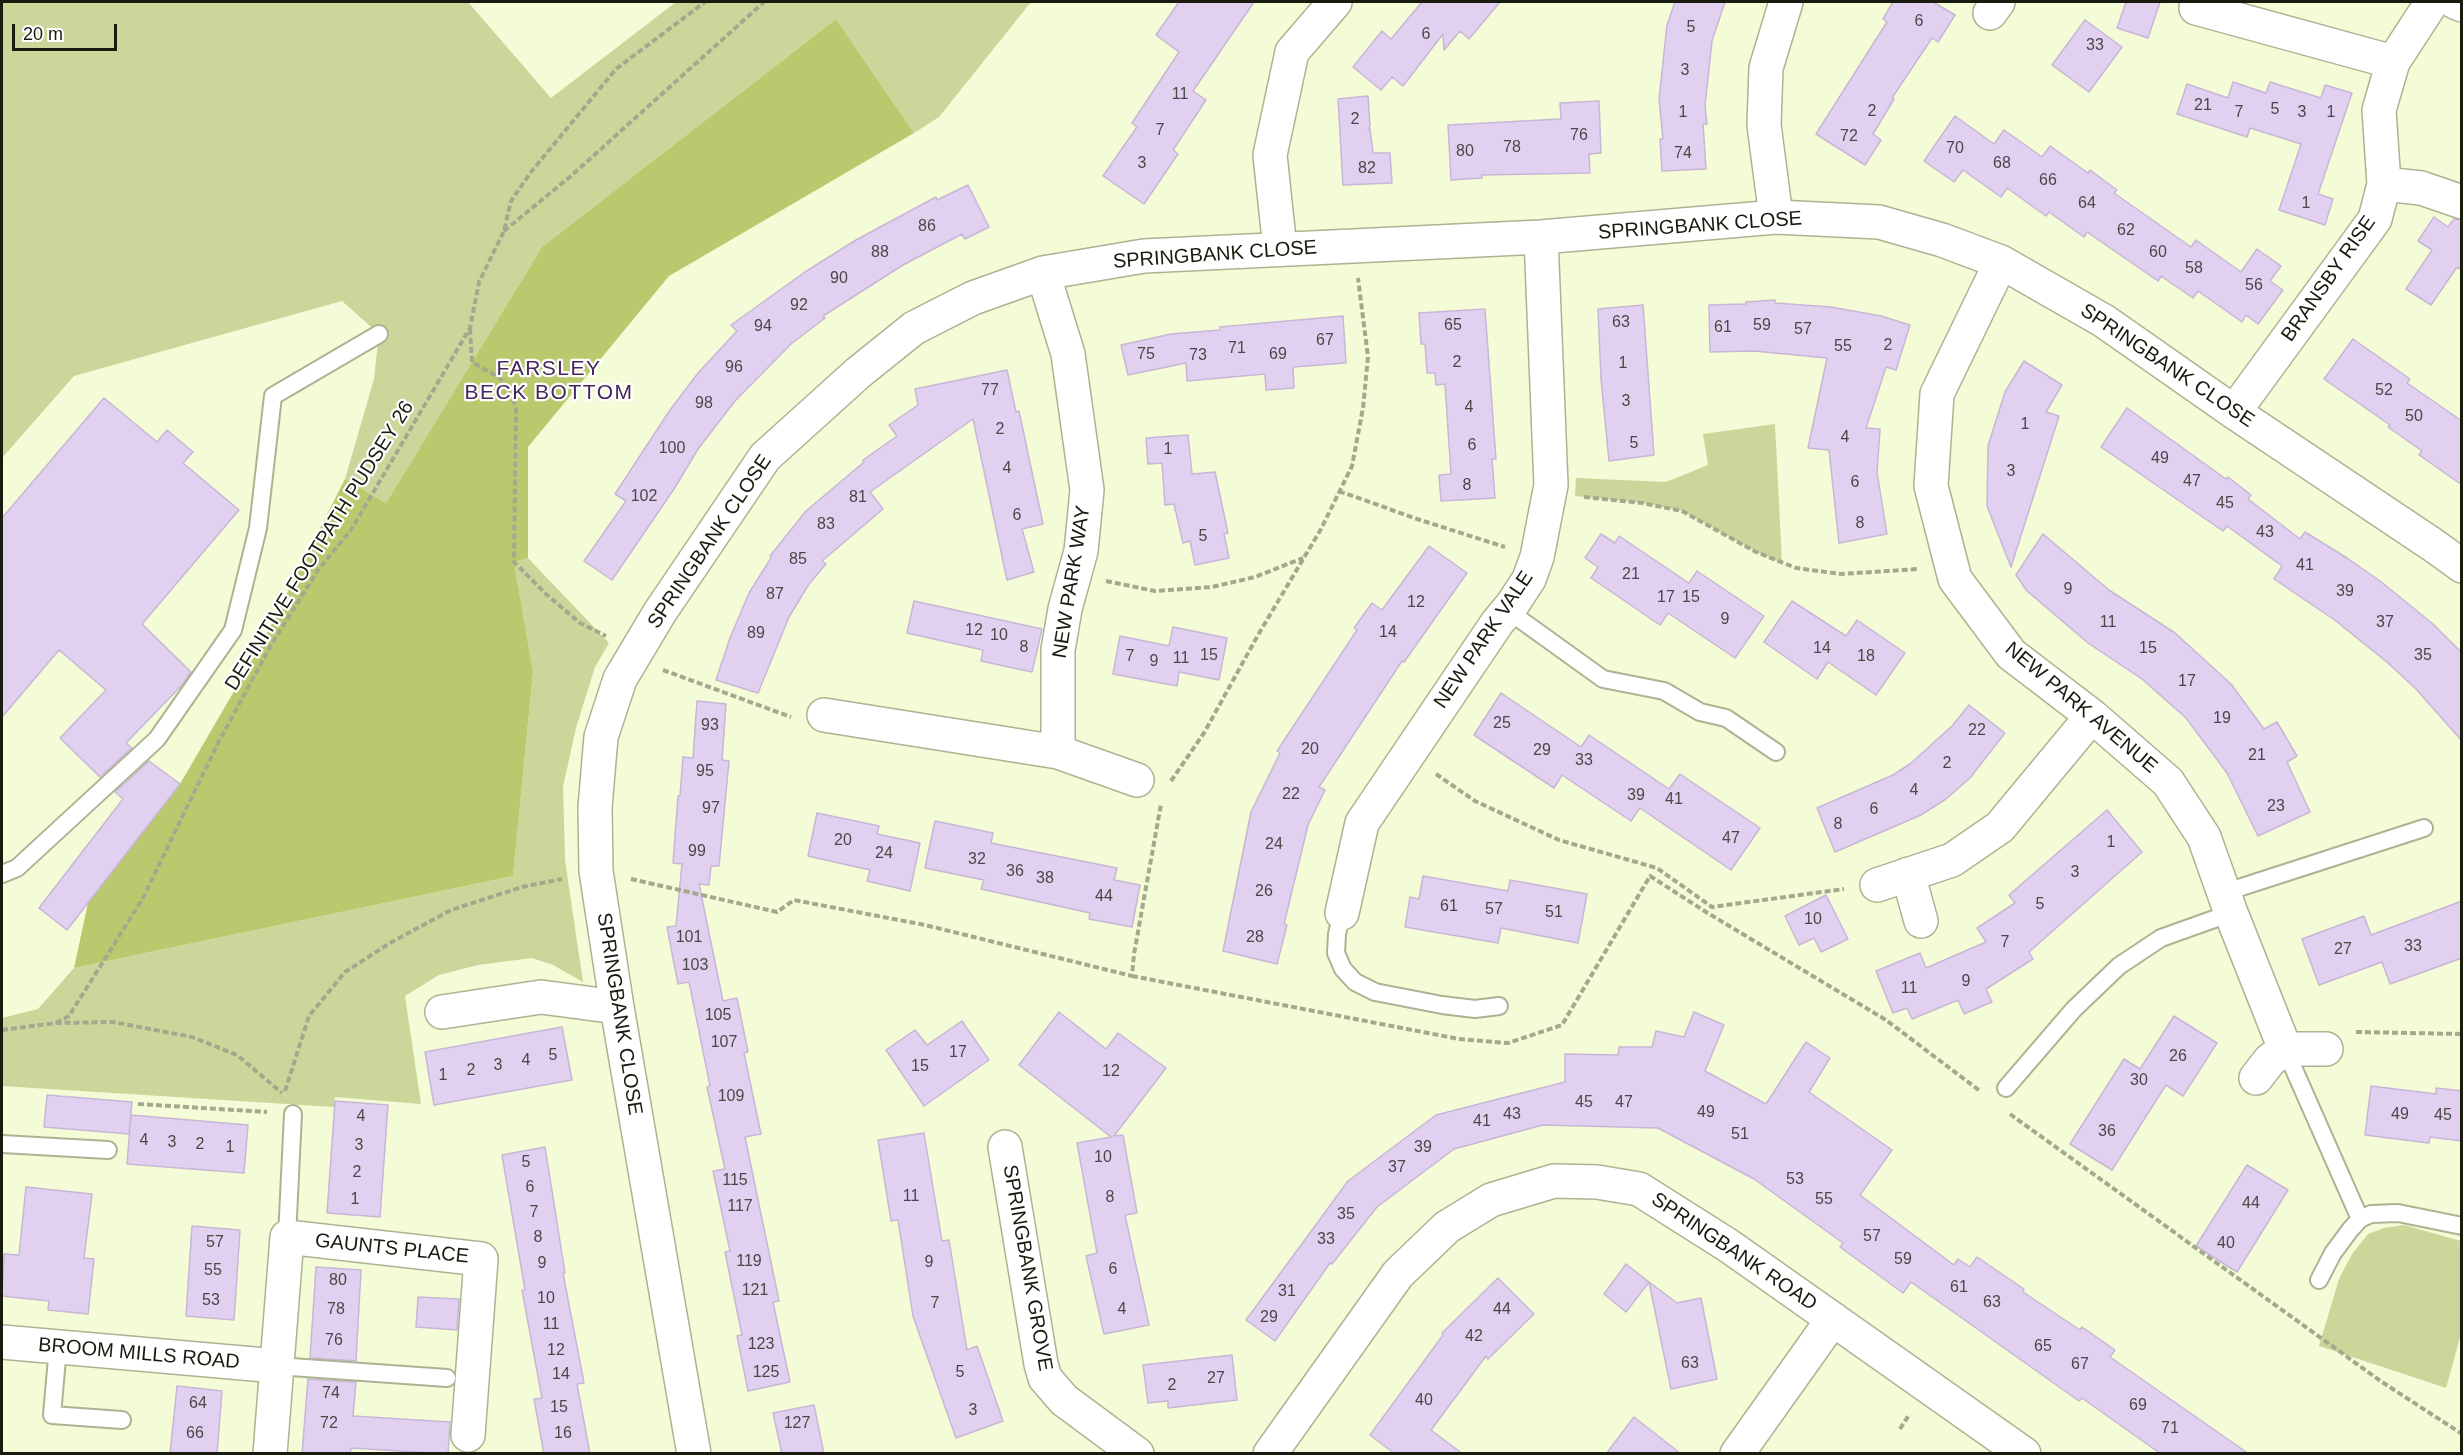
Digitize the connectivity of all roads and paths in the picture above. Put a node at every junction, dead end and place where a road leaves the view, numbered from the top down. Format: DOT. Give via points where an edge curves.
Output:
graph roads {
  1 [pos="705,2"];
  2 [pos="764,2"];
  3 [pos="1335,2"];
  4 [pos="1786,2"];
  5 [pos="2432,2"];
  6 [pos="2455,2"];
  7 [pos="2462,5"];
  8 [pos="2196,8"];
  9 [pos="2392,62"];
  10 [pos="2385,184"];
  11 [pos="2462,202"];
  12 [pos="1776,217"];
  13 [pos="504,231"];
  14 [pos="1541,237"];
  15 [pos="1354,246"];
  16 [pos="1280,249"];
  17 [pos="2001,262"];
  18 [pos="1043,273"];
  19 [pos="470,328"];
  20 [pos="379,334"];
  21 [pos="2234,412"];
  22 [pos="1339,491"];
  23 [pos="1549,494"];
  24 [pos="1537,557"];
  25 [pos="1304,558"];
  26 [pos="1952,566"];
  27 [pos="2462,566"];
  28 [pos="1076,570"];
  29 [pos="1507,610"];
  30 [pos="633,658"];
  31 [pos="751,703"];
  32 [pos="824,715"];
  33 [pos="2092,716"];
  34 [pos="1058,752"];
  35 [pos="1776,752"];
  36 [pos="1408,754"];
  37 [pos="1168,786"];
  38 [pos="1150,787"];
  39 [pos="2424,828"];
  40 [pos="596,871"];
  41 [pos="2,874"];
  42 [pos="1908,874"];
  43 [pos="1877,885"];
  44 [pos="2227,903"];
  45 [pos="1710,906"];
  46 [pos="1706,912"];
  47 [pos="1342,913"];
  48 [pos="1921,921"];
  49 [pos="1132,976"];
  50 [pos="1499,1006"];
  51 [pos="616,1007"];
  52 [pos="442,1012"];
  53 [pos="56,1023"];
  54 [pos="2,1030"];
  55 [pos="2462,1034"];
  56 [pos="2285,1049"];
  57 [pos="2326,1049"];
  58 [pos="2256,1078"];
  59 [pos="2006,1088"];
  60 [pos="1982,1093"];
  61 [pos="138,1104"];
  62 [pos="2001,1107"];
  63 [pos="293,1114"];
  64 [pos="2,1144"];
  65 [pos="1005,1147"];
  66 [pos="108,1150"];
  67 [pos="2360,1219"];
  68 [pos="2462,1226"];
  69 [pos="287,1237"];
  70 [pos="2319,1280"];
  71 [pos="1833,1319"];
  72 [pos="2,1342"];
  73 [pos="57,1347"];
  74 [pos="277,1366"];
  75 [pos="447,1378"];
  76 [pos="1915,1407"];
  77 [pos="122,1420"];
  78 [pos="1900,1429"];
  79 [pos="2462,1434"];
  80 [pos="468,1435"];
  81 [pos="270,1454"];
  82 [pos="694,1454"];
  83 [pos="1137,1454"];
  84 [pos="1270,1454"];
  85 [pos="1737,1454"];
  86 [pos="2025,1454"];
  1 -- 13 [label="path" via="616,69 531,172 511,201"];
  2 -- 13 [label="path" via="571,176"];
  3 -- 16 [label="street" via="1293,52 1285,86 1270,155"];
  4 -- 12 [label="street" via="1766,68 1764,125"];
  5 -- 9 [label="street, BRANSBY RISE"];
  6 -- 7 [label="street"];
  8 -- 9 [label="street"];
  9 -- 10 [label="street, BRANSBY RISE" via="2379,110"];
  10 -- 11 [label="street" via="2421,188"];
  10 -- 21 [label="street, BRANSBY RISE" via="2375,219"];
  12 -- 14 [label="street, SPRINGBANK CLOSE"];
  12 -- 17 [label="street, SPRINGBANK CLOSE" via="1879,222"];
  13 -- 19 [label="path, DEFINITIVE FOOTPATH PUDSEY 26" via="479,282"];
  14 -- 15 [label="street, SPRINGBANK CLOSE"];
  14 -- 23 [label="street, NEW PARK VALE"];
  15 -- 16 [label="street, SPRINGBANK CLOSE"];
  15 -- 22 [label="path" via="1368,357 1352,466"];
  16 -- 18 [label="street, SPRINGBANK CLOSE" via="1144,256"];
  17 -- 21 [label="street, SPRINGBANK CLOSE" via="2104,321"];
  17 -- 26 [label="street, NEW PARK AVENUE" via="1937,394 1931,486"];
  18 -- 28 [label="street, NEW PARK WAY" via="1068,354 1087,490"];
  18 -- 30 [label="street, SPRINGBANK CLOSE" via="973,298 914,328 765,457"];
  19 -- 30 [label="path" via="472,362 500,378 516,406 514,562 580,623 613,639"];
  19 -- 53 [label="path, DEFINITIVE FOOTPATH PUDSEY 26" via="351,530 318,570 270,647 218,743 143,898 69,1016"];
  20 -- 41 [label="lane" via="273,396 258,528 233,630 157,739 17,868"];
  21 -- 27 [label="street, SPRINGBANK CLOSE"];
  22 -- 24 [label="path"];
  22 -- 25 [label="path"];
  23 -- 24 [label="street, NEW PARK VALE"];
  23 -- 26 [label="path" via="1642,503 1682,512 1756,552 1797,568 1841,574"];
  24 -- 29 [label="street, NEW PARK VALE" via="1529,579"];
  25 -- 28 [label="path" via="1255,577 1212,587 1155,591 1119,585"];
  25 -- 37 [label="path" via="1204,733"];
  26 -- 33 [label="street, NEW PARK AVENUE" via="1955,579 2011,654"];
  28 -- 34 [label="street, NEW PARK WAY" via="1058,650"];
  29 -- 35 [label="lane" via="1604,679 1664,691 1700,712 1726,718"];
  29 -- 36 [label="street, NEW PARK VALE"];
  30 -- 31 [label="path"];
  30 -- 40 [label="street, SPRINGBANK CLOSE" via="620,679 601,738 595,807"];
  32 -- 34 [label="street"];
  33 -- 42 [label="street" via="2000,826 1952,860"];
  33 -- 44 [label="street, NEW PARK AVENUE" via="2168,782 2204,837"];
  34 -- 38 [label="street"];
  36 -- 45 [label="path" via="1475,801 1559,840 1657,868"];
  36 -- 47 [label="street, NEW PARK VALE" via="1362,823"];
  38 -- 49 [label="path"];
  39 -- 44 [label="lane"];
  40 -- 49 [label="path" via="777,912 794,900 925,925"];
  40 -- 51 [label="street, SPRINGBANK CLOSE"];
  40 -- 53 [label="path" via="522,887 451,910 345,972 309,1016 284,1094 237,1055 192,1037 113,1022"];
  42 -- 43 [label="street"];
  42 -- 48 [label="street"];
  43 -- 45 [label="path"];
  44 -- 56 [label="street, NEW PARK AVENUE"];
  44 -- 59 [label="lane" via="2161,938 2119,966 2074,1009"];
  45 -- 46 [label="path"];
  46 -- 49 [label="path" via="1650,876 1563,1025 1508,1043 1459,1039"];
  46 -- 60 [label="path" via="1886,1020"];
  47 -- 50 [label="lane" via="1336,952 1343,969 1355,982 1375,992 1442,1005 1475,1009"];
  51 -- 52 [label="street" via="541,997"];
  51 -- 82 [label="street, SPRINGBANK CLOSE"];
  53 -- 54 [label="path"];
  55 -- 57 [label="path" via="2343,1033"];
  56 -- 57 [label="street"];
  56 -- 58 [label="street"];
  56 -- 67 [label="lane"];
  61 -- 63 [label="path"];
  62 -- 79 [label="path" via="2382,1382"];
  63 -- 69 [label="lane, GAUNTS PLACE"];
  64 -- 66 [label="lane"];
  65 -- 83 [label="street, SPRINGBANK GROVE" via="1046,1378 1064,1400"];
  67 -- 68 [label="lane" via="2371,1214 2398,1214"];
  67 -- 70 [label="lane" via="2333,1253"];
  69 -- 74 [label="street"];
  69 -- 80 [label="street, GAUNTS PLACE" via="481,1259"];
  71 -- 84 [label="street, SPRINGBANK ROAD" via="1639,1189 1554,1180 1491,1200 1447,1227 1398,1274"];
  71 -- 85 [label="street"];
  71 -- 86 [label="street, SPRINGBANK ROAD"];
  72 -- 73 [label="street, BROOM MILLS ROAD"];
  73 -- 74 [label="street, BROOM MILLS ROAD"];
  73 -- 77 [label="lane" via="52,1415"];
  74 -- 75 [label="lane"];
  74 -- 81 [label="street"];
  76 -- 78 [label="path"];
}
